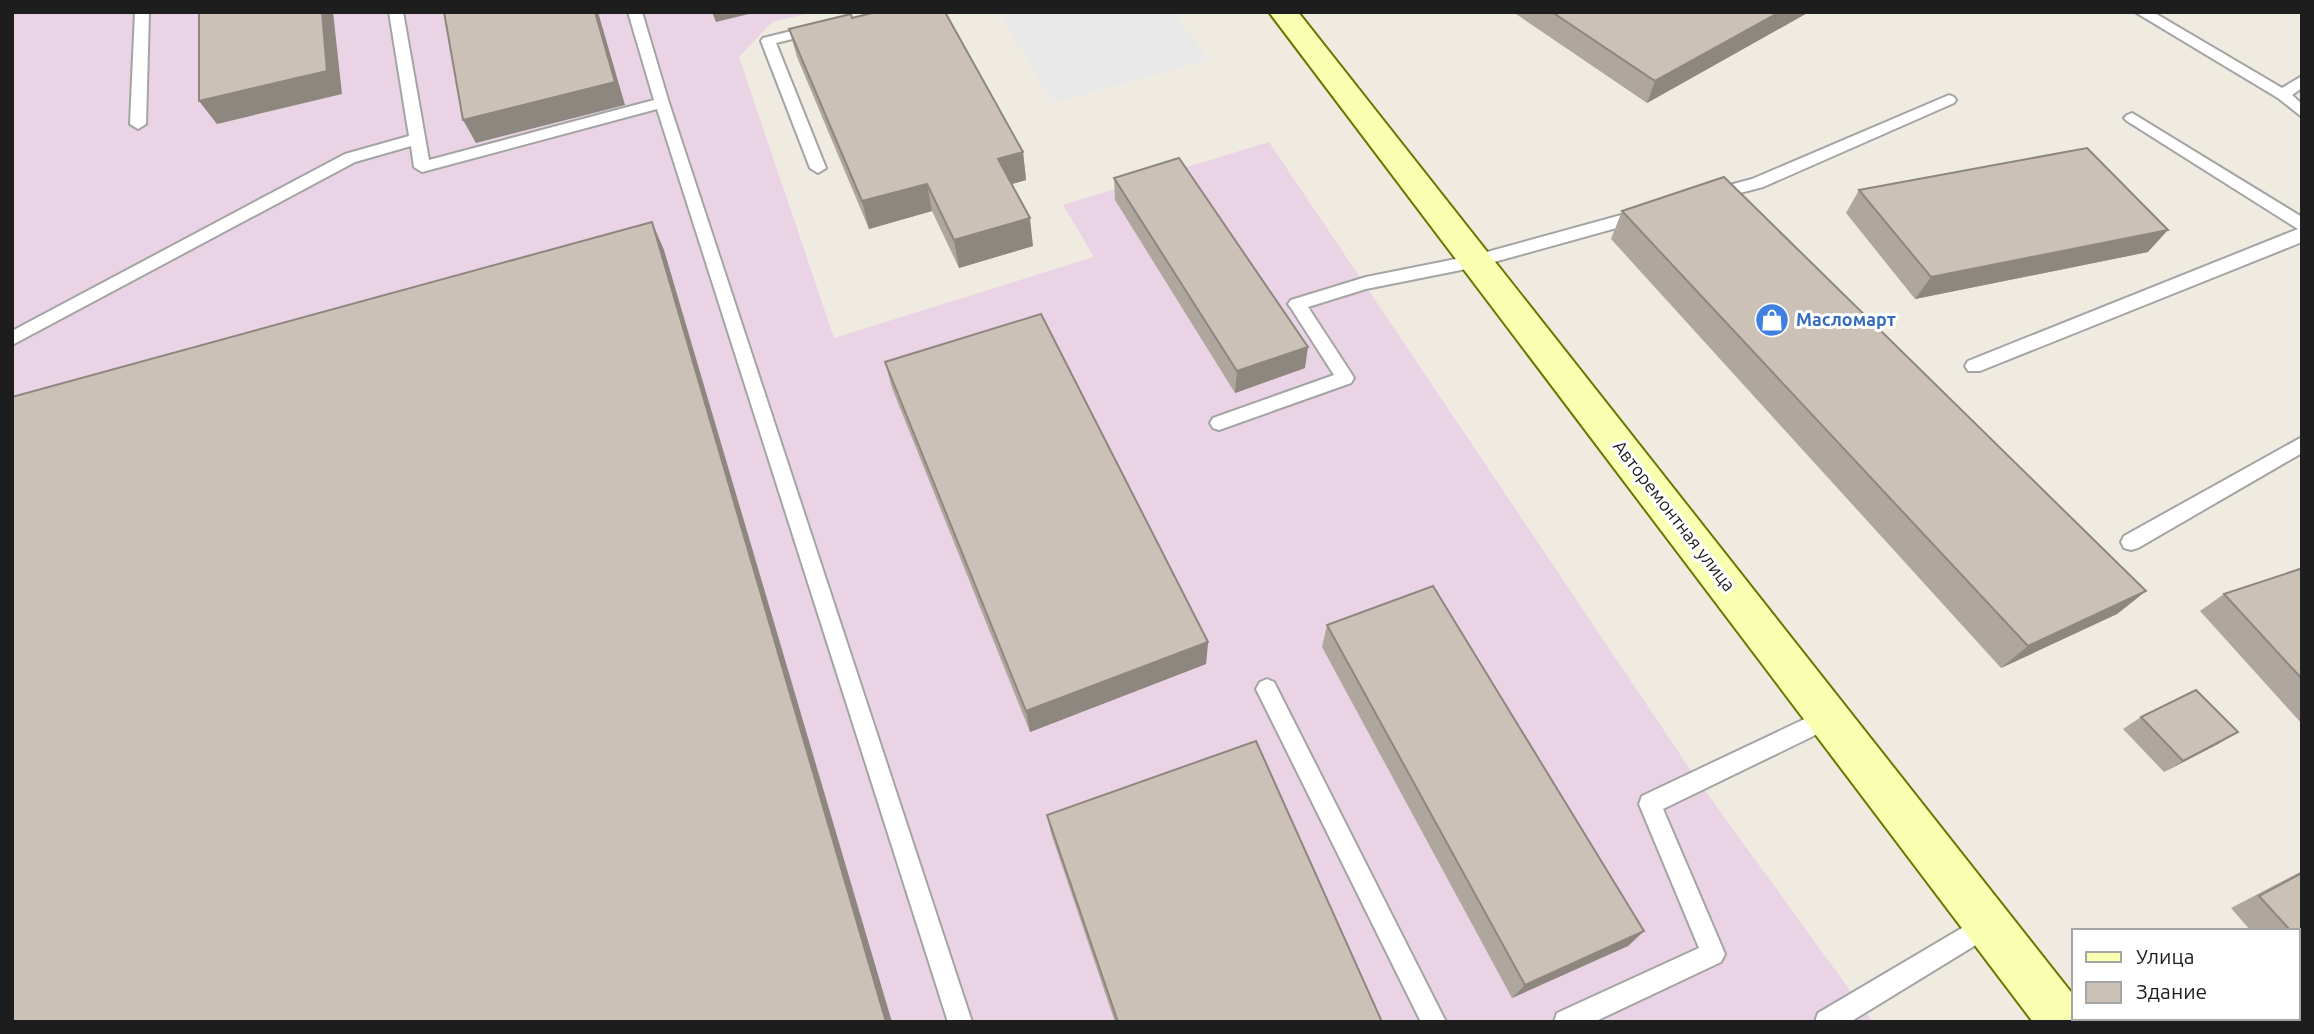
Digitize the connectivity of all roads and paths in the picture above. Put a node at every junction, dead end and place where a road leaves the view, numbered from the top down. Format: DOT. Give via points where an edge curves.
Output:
graph roads {
  1 [pos="142,12"];
  2 [pos="396,12"];
  3 [pos="635,12"];
  4 [pos="1283,12"];
  5 [pos="2142,12"];
  6 [pos="835,25"];
  7 [pos="2302,81"];
  8 [pos="2283,95"];
  9 [pos="1949,100"];
  10 [pos="662,103"];
  11 [pos="2302,112"];
  12 [pos="2132,117"];
  13 [pos="138,124"];
  14 [pos="418,139"];
  15 [pos="818,168"];
  16 [pos="1692,201"];
  17 [pos="1665,209"];
  18 [pos="2302,225"];
  19 [pos="2302,233"];
  20 [pos="1476,261"];
  21 [pos="12,339"];
  22 [pos="1974,366"];
  23 [pos="1219,423"];
  24 [pos="2302,444"];
  25 [pos="2131,542"];
  26 [pos="1267,690"];
  27 [pos="1830,717"];
  28 [pos="1989,924"];
  29 [pos="960,1022"];
  30 [pos="1434,1022"];
  31 [pos="1566,1022"];
  32 [pos="1827,1022"];
  33 [pos="2064,1022"];
  1 -- 13 [label="lane"];
  2 -- 14 [label="lane"];
  3 -- 10 [label="lane"];
  4 -- 20 [label="street, Авторемонтная улица"];
  5 -- 8 [label="lane"];
  6 -- 15 [label="lane" via="768,41"];
  7 -- 8 [label="lane"];
  8 -- 11 [label="lane"];
  9 -- 16 [label="lane" via="1757,183"];
  10 -- 14 [label="lane" via="422,166"];
  10 -- 29 [label="lane"];
  12 -- 18 [label="lane"];
  14 -- 21 [label="lane" via="350,158"];
  17 -- 20 [label="lane"];
  19 -- 22 [label="lane"];
  20 -- 23 [label="lane" via="1366,283 1297,304 1345,378"];
  20 -- 27 [label="street, Авторемонтная улица"];
  24 -- 25 [label="lane"];
  26 -- 30 [label="lane"];
  27 -- 28 [label="street, Авторемонтная улица"];
  27 -- 31 [label="lane" via="1650,804 1713,954"];
  28 -- 32 [label="lane"];
  28 -- 33 [label="street, Авторемонтная улица"];
}
